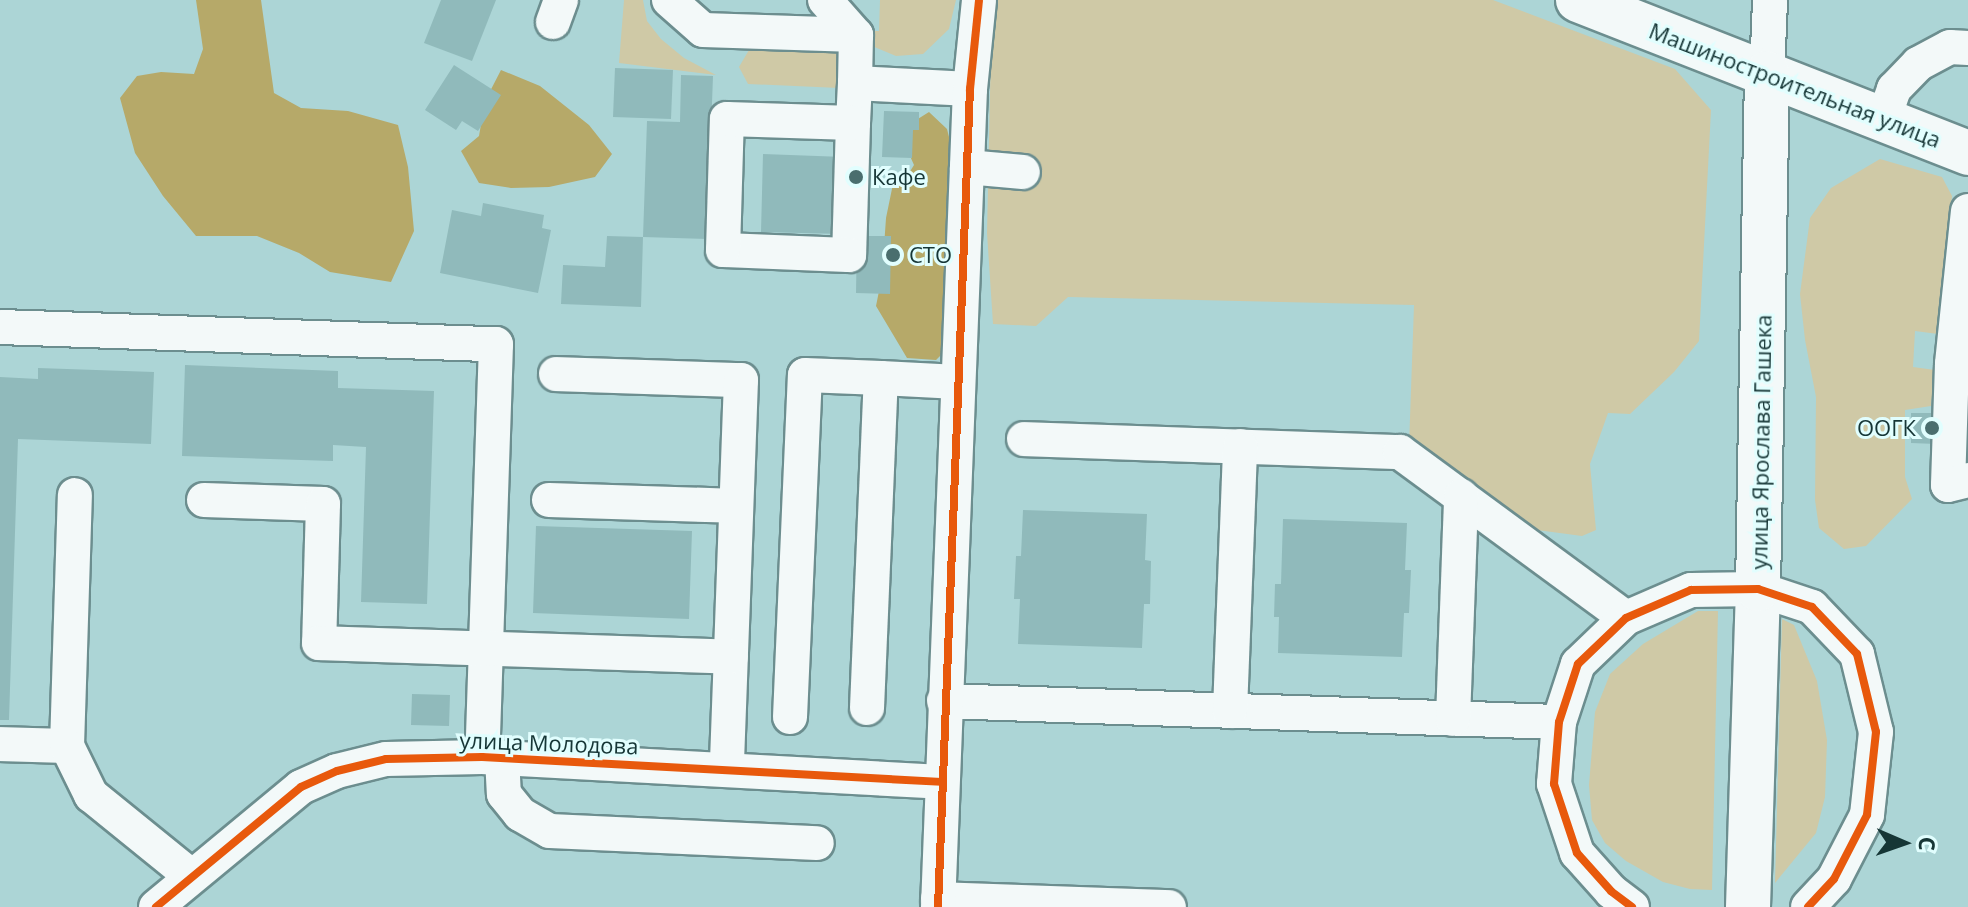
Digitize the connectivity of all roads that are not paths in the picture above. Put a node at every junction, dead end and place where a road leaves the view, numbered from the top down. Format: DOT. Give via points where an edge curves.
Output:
graph roads {
  1 [pos="669,0"];
  2 [pos="825,0"];
  3 [pos="979,0"];
  4 [pos="1578,0"];
  5 [pos="1770,0"];
  6 [pos="856,35"];
  7 [pos="1968,48"];
  8 [pos="1767,73"];
  9 [pos="855,83"];
  10 [pos="970,89"];
  11 [pos="1884,118"];
  12 [pos="853,123"];
  13 [pos="1968,153"];
  14 [pos="967,167"];
  15 [pos="1023,172"];
  16 [pos="1968,211"];
  17 [pos="0,327"];
  18 [pos="1960,370"];
  19 [pos="556,374"];
  20 [pos="881,378"];
  21 [pos="958,382"];
  22 [pos="1024,439"];
  23 [pos="1240,446"];
  24 [pos="1958,482"];
  25 [pos="75,495"];
  26 [pos="1461,496"];
  27 [pos="204,500"];
  28 [pos="549,500"];
  29 [pos="736,506"];
  30 [pos="1758,589"];
  31 [pos="1626,618"];
  32 [pos="486,649"];
  33 [pos="731,657"];
  34 [pos="944,701"];
  35 [pos="867,708"];
  36 [pos="1230,711"];
  37 [pos="790,717"];
  38 [pos="1453,719"];
  39 [pos="1559,722"];
  40 [pos="0,744"];
  41 [pos="67,746"];
  42 [pos="492,757"];
  43 [pos="727,769"];
  44 [pos="941,782"];
  45 [pos="817,843"];
  46 [pos="191,876"];
  47 [pos="938,903"];
  48 [pos="156,907"];
  49 [pos="1169,907"];
  50 [pos="1632,907"];
  51 [pos="1748,907"];
  52 [pos="1808,907"];
  1 -- 6 [label="street" via="703,30"];
  2 -- 6 [label="street"];
  3 -- 10 [label="street"];
  4 -- 8 [label="main road, Машиностроительная улица"];
  5 -- 8 [label="street"];
  6 -- 9 [label="street"];
  7 -- 11 [label="street" via="1950,47 1918,64 1894,89"];
  8 -- 11 [label="main road, Машиностроительная улица"];
  8 -- 30 [label="main road, улица Ярослава Гашека"];
  9 -- 10 [label="street"];
  9 -- 12 [label="street"];
  10 -- 14 [label="street"];
  11 -- 13 [label="main road, Машиностроительная улица"];
  12 -- 12 [label="street" via="727,119 723,250 849,255"];
  14 -- 15 [label="street"];
  14 -- 21 [label="street"];
  16 -- 18 [label="street"];
  17 -- 32 [label="street" via="496,344"];
  18 -- 24 [label="street"];
  19 -- 29 [label="street" via="741,380"];
  20 -- 21 [label="street"];
  20 -- 35 [label="street"];
  20 -- 37 [label="street" via="805,375"];
  21 -- 34 [label="street"];
  22 -- 23 [label="street"];
  23 -- 26 [label="street" via="1400,452"];
  23 -- 36 [label="street"];
  25 -- 41 [label="street"];
  26 -- 31 [label="street"];
  26 -- 38 [label="street"];
  27 -- 32 [label="street" via="323,504 319,643"];
  28 -- 29 [label="street"];
  29 -- 33 [label="street"];
  30 -- 31 [label="street" via="1691,590"];
  30 -- 51 [label="main road, улица Ярослава Гашека"];
  30 -- 52 [label="street" via="1812,607 1857,654 1876,732 1867,815 1834,879"];
  31 -- 39 [label="street" via="1578,664"];
  32 -- 33 [label="street"];
  32 -- 42 [label="street"];
  33 -- 43 [label="street"];
  34 -- 36 [label="street"];
  34 -- 44 [label="street"];
  36 -- 38 [label="street"];
  38 -- 39 [label="street"];
  39 -- 50 [label="street" via="1554,784 1577,853"];
  40 -- 41 [label="street"];
  41 -- 46 [label="street" via="91,795"];
  42 -- 43 [label="street, улица Молодова"];
  42 -- 45 [label="street" via="504,794 520,814 550,831"];
  42 -- 46 [label="street, улица Молодова" via="386,759 337,771 301,787"];
  43 -- 44 [label="street, улица Молодова"];
  44 -- 47 [label="street"];
  46 -- 48 [label="street, улица Молодова"];
  47 -- 49 [label="street"];
}
